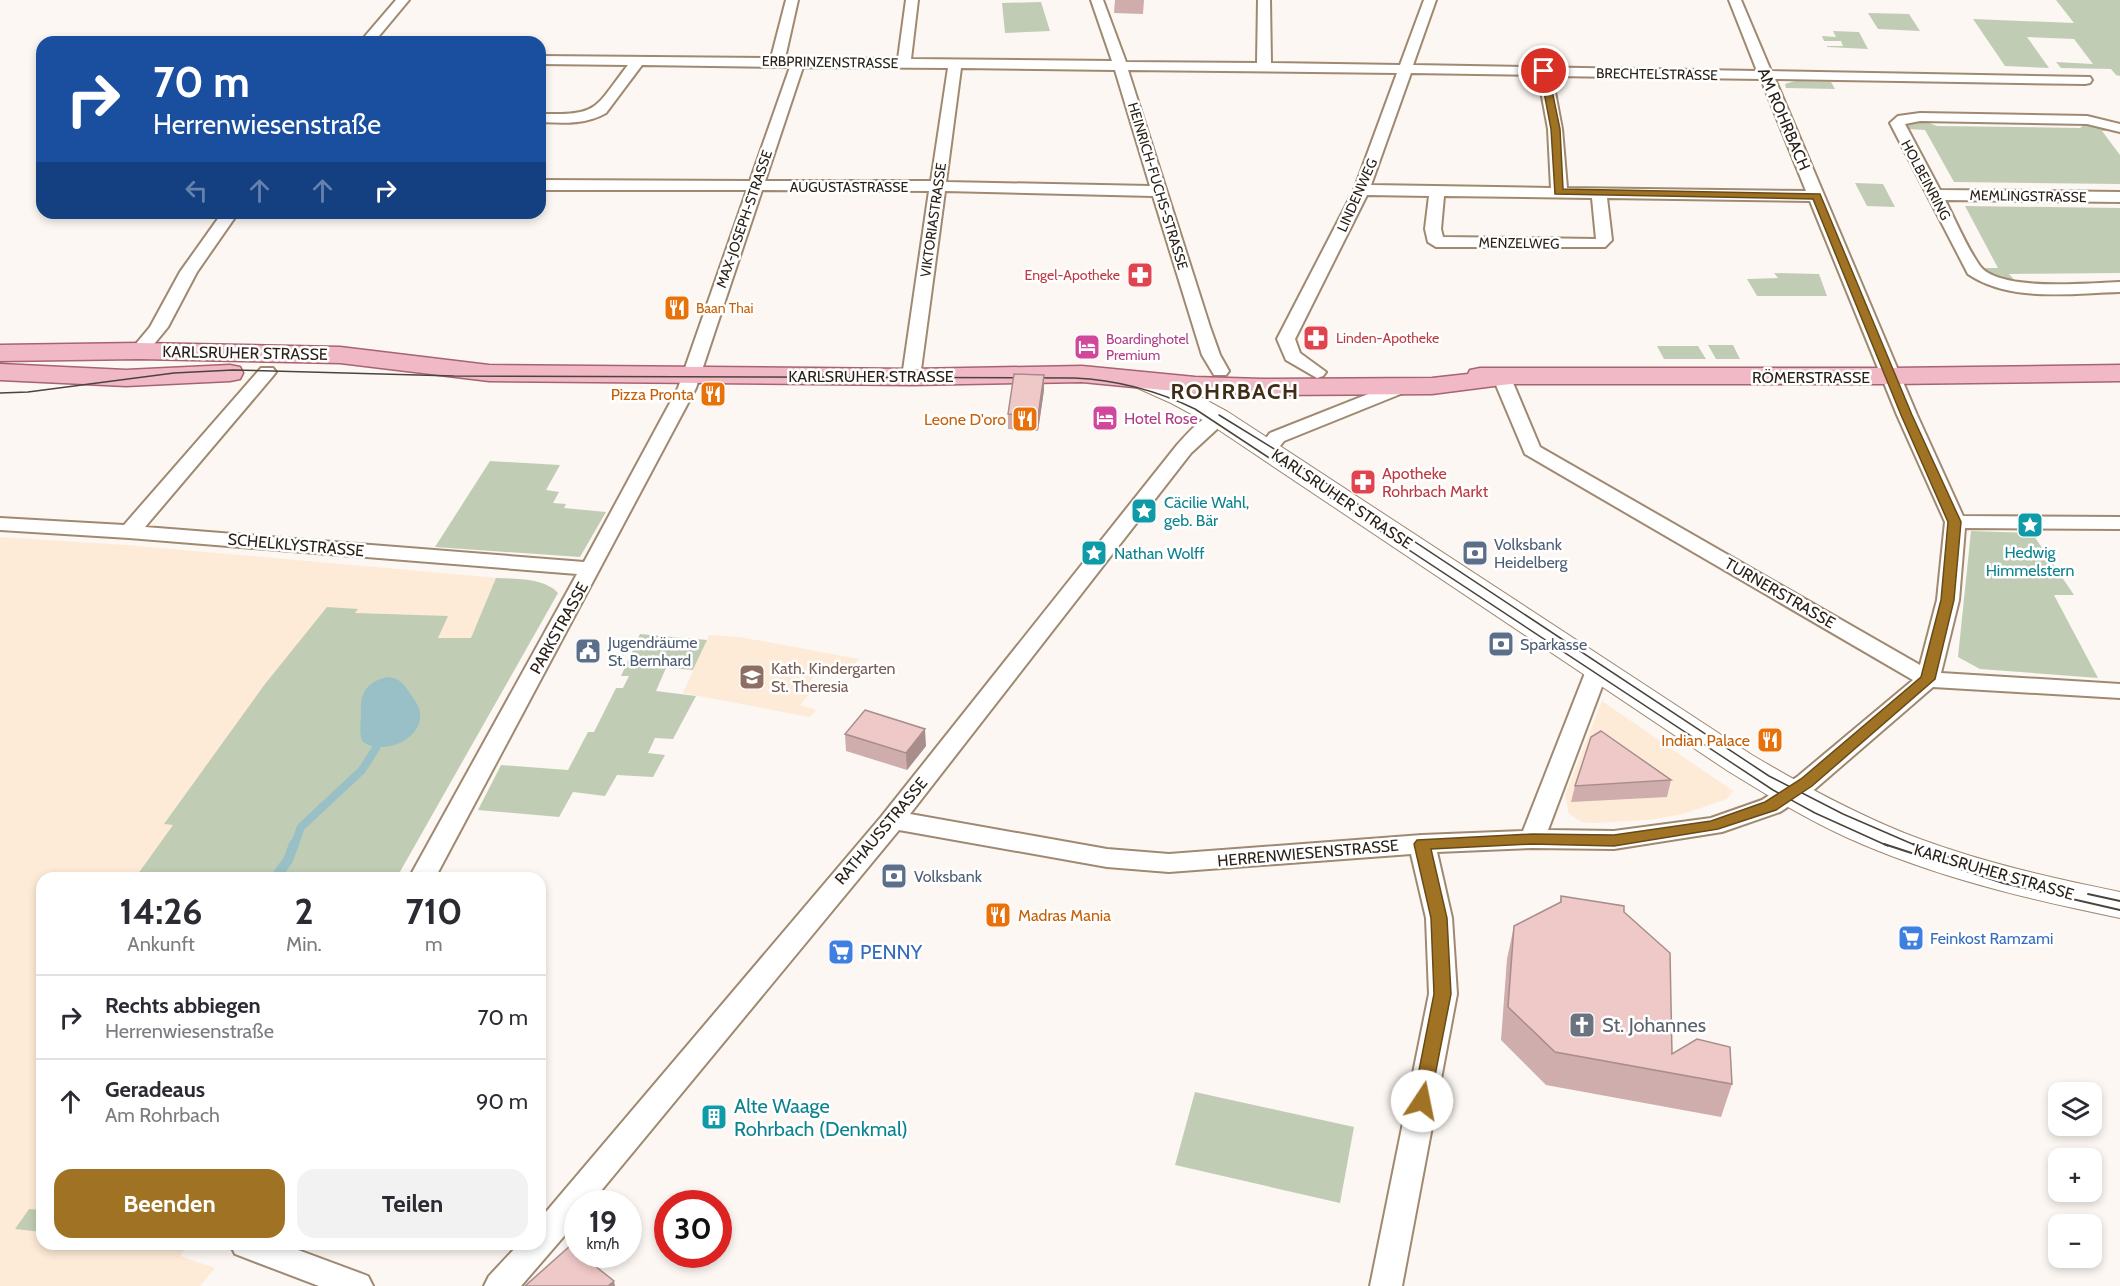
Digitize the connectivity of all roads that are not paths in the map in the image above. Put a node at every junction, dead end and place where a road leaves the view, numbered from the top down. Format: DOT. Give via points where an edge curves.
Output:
graph roads {
  1 [pos="403,0"];
  2 [pos="792,0"];
  3 [pos="912,0"];
  4 [pos="1097,0"];
  5 [pos="1264,0"];
  6 [pos="1430,0"];
  7 [pos="1735,0"];
  8 [pos="372,36"];
  9 [pos="546,60"];
  10 [pos="638,61"];
  11 [pos="777,62"];
  12 [pos="798,62"];
  13 [pos="904,63"];
  14 [pos="955,64"];
  15 [pos="1120,66"];
  16 [pos="1264,67"];
  17 [pos="1407,69"];
  18 [pos="1544,71"];
  19 [pos="1765,76"];
  20 [pos="2085,80"];
  21 [pos="546,118"];
  22 [pos="2120,128"];
  23 [pos="546,185"];
  24 [pos="756,186"];
  25 [pos="939,186"];
  26 [pos="1362,190"];
  27 [pos="1159,191"];
  28 [pos="1437,191"];
  29 [pos="1559,192"];
  30 [pos="1599,193"];
  31 [pos="1935,195"];
  32 [pos="1816,196"];
  33 [pos="2120,197"];
  34 [pos="226,219"];
  35 [pos="2120,287"];
  36 [pos="139,351"];
  37 [pos="4,366"];
  38 [pos="1220,371"];
  39 [pos="267,372"];
  40 [pos="1317,372"];
  41 [pos="489,373"];
  42 [pos="2120,373"];
  43 [pos="1082,374"];
  44 [pos="691,376"];
  45 [pos="1891,376"];
  46 [pos="911,377"];
  47 [pos="1502,378"];
  48 [pos="1142,381"];
  49 [pos="1401,387"];
  50 [pos="1219,418"];
  51 [pos="1272,452"];
  52 [pos="1955,522"];
  53 [pos="2120,523"];
  54 [pos="0,524"];
  55 [pos="129,532"];
  56 [pos="591,569"];
  57 [pos="1598,668"];
  58 [pos="1928,679"];
  59 [pos="2120,691"];
  60 [pos="1791,794"];
  61 [pos="893,820"];
  62 [pos="1532,839"];
  63 [pos="1422,844"];
  64 [pos="426,872"];
  65 [pos="2120,905"];
  66 [pos="546,1235"];
  67 [pos="262,1250"];
  68 [pos="533,1250"];
  69 [pos="357,1286"];
  70 [pos="500,1286"];
  71 [pos="1386,1286"];
  1 -- 8 [label="street"];
  2 -- 11 [label="street"];
  3 -- 13 [label="street"];
  4 -- 15 [label="street, HEINRICH-FUCHS-STRASSE"];
  5 -- 16 [label="street"];
  6 -- 17 [label="street, LINDENWEG"];
  7 -- 19 [label="street, AM ROHRBACH"];
  9 -- 10 [label="street, ERBPRINZENSTRASSE"];
  10 -- 11 [label="street, ERBPRINZENSTRASSE"];
  10 -- 21 [label="street" via="595,114"];
  11 -- 12 [label="street, ERBPRINZENSTRASSE"];
  12 -- 13 [label="street, ERBPRINZENSTRASSE"];
  12 -- 24 [label="street, MAX-JOSEPH-STRASSE"];
  13 -- 14 [label="street, ERBPRINZENSTRASSE"];
  14 -- 15 [label="street, ERBPRINZENSTRASSE"];
  14 -- 25 [label="street, VIKTORIASTRASSE"];
  15 -- 16 [label="street, BRECHTELSTRASSE"];
  15 -- 27 [label="street, HEINRICH-FUCHS-STRASSE"];
  16 -- 17 [label="street, BRECHTELSTRASSE"];
  17 -- 18 [label="street, BRECHTELSTRASSE"];
  17 -- 26 [label="street, LINDENWEG"];
  18 -- 19 [label="street, BRECHTELSTRASSE"];
  18 -- 29 [label="street" via="1556,129"];
  19 -- 20 [label="street, BRECHTELSTRASSE"];
  19 -- 32 [label="street, AM ROHRBACH"];
  22 -- 31 [label="street, HOLBEINRING" via="2086,120 1903,119 1897,123 1899,129"];
  23 -- 24 [label="street, AUGUSTASTRASSE"];
  24 -- 25 [label="street, AUGUSTASTRASSE"];
  24 -- 44 [label="street, MAX-JOSEPH-STRASSE"];
  25 -- 27 [label="street, AUGUSTASTRASSE"];
  25 -- 46 [label="street, VIKTORIASTRASSE"];
  26 -- 28 [label="street"];
  26 -- 40 [label="street, LINDENWEG" via="1286,339 1292,356"];
  27 -- 38 [label="street, HEINRICH-FUCHS-STRASSE" via="1204,335"];
  28 -- 29 [label="street"];
  28 -- 30 [label="street, MENZELWEG" via="1433,229 1436,242 1599,244 1604,240"];
  29 -- 30 [label="street"];
  30 -- 32 [label="street"];
  31 -- 33 [label="street, MEMLINGSTRASSE"];
  31 -- 35 [label="street, HOLBEINRING" via="1974,270 1985,279 2013,287"];
  32 -- 45 [label="street, AM ROHRBACH"];
  34 -- 36 [label="street" via="194,262 154,338"];
  36 -- 37 [label="main road, KARLSRUHER STRASSE" via="66,366"];
  36 -- 41 [label="main road, KARLSRUHER STRASSE" via="340,355"];
  37 -- 39 [label="main road, KARLSRUHER STRASSE" via="126,378"];
  38 -- 40 [label="main road, RÖMERSTRASSE"];
  38 -- 43 [label="main road, RÖMERSTRASSE" via="1152,369"];
  39 -- 41 [label="main road, KARLSRUHER STRASSE" via="399,377"];
  39 -- 55 [label="street"];
  40 -- 47 [label="main road, RÖMERSTRASSE" via="1428,372"];
  41 -- 44 [label="main road, KARLSRUHER STRASSE"];
  42 -- 45 [label="main road, RÖMERSTRASSE"];
  43 -- 46 [label="main road, KARLSRUHER STRASSE"];
  43 -- 48 [label="main road, KARLSRUHER STRASSE"];
  44 -- 46 [label="main road, KARLSRUHER STRASSE"];
  44 -- 56 [label="street, PARKSTRASSE"];
  45 -- 47 [label="main road, RÖMERSTRASSE"];
  45 -- 52 [label="street, AM ROHRBACH"];
  47 -- 49 [label="main road, RÖMERSTRASSE"];
  47 -- 58 [label="street, TURNERSTRASSE" via="1532,450"];
  48 -- 49 [label="main road, RÖMERSTRASSE" via="1240,387"];
  48 -- 50 [label="main road, KARLSRUHER STRASSE"];
  49 -- 51 [label="street" via="1277,437 1270,446"];
  50 -- 51 [label="main road, KARLSRUHER STRASSE"];
  50 -- 61 [label="street, RATHAUSSTRASSE" via="1184,449"];
  51 -- 57 [label="main road, KARLSRUHER STRASSE"];
  52 -- 53 [label="street"];
  52 -- 58 [label="street, AM ROHRBACH" via="1948,600"];
  54 -- 55 [label="street, SCHELKLYSTRASSE"];
  55 -- 56 [label="street, SCHELKLYSTRASSE"];
  56 -- 64 [label="street, PARKSTRASSE"];
  57 -- 60 [label="main road, KARLSRUHER STRASSE"];
  57 -- 62 [label="street"];
  58 -- 59 [label="street, TURNERSTRASSE"];
  58 -- 60 [label="street"];
  60 -- 62 [label="street, HERRENWIESENSTRASSE" via="1764,809 1713,826 1614,840"];
  60 -- 65 [label="main road, KARLSRUHER STRASSE" via="1877,836 1941,860"];
  61 -- 63 [label="street, HERRENWIESENSTRASSE" via="1107,858 1168,863"];
  61 -- 66 [label="street, RATHAUSSTRASSE"];
  62 -- 63 [label="street, HERRENWIESENSTRASSE"];
  63 -- 71 [label="street" via="1439,918 1443,994"];
  67 -- 69 [label="street"];
  68 -- 70 [label="street, RATHAUSSTRASSE"];
}
